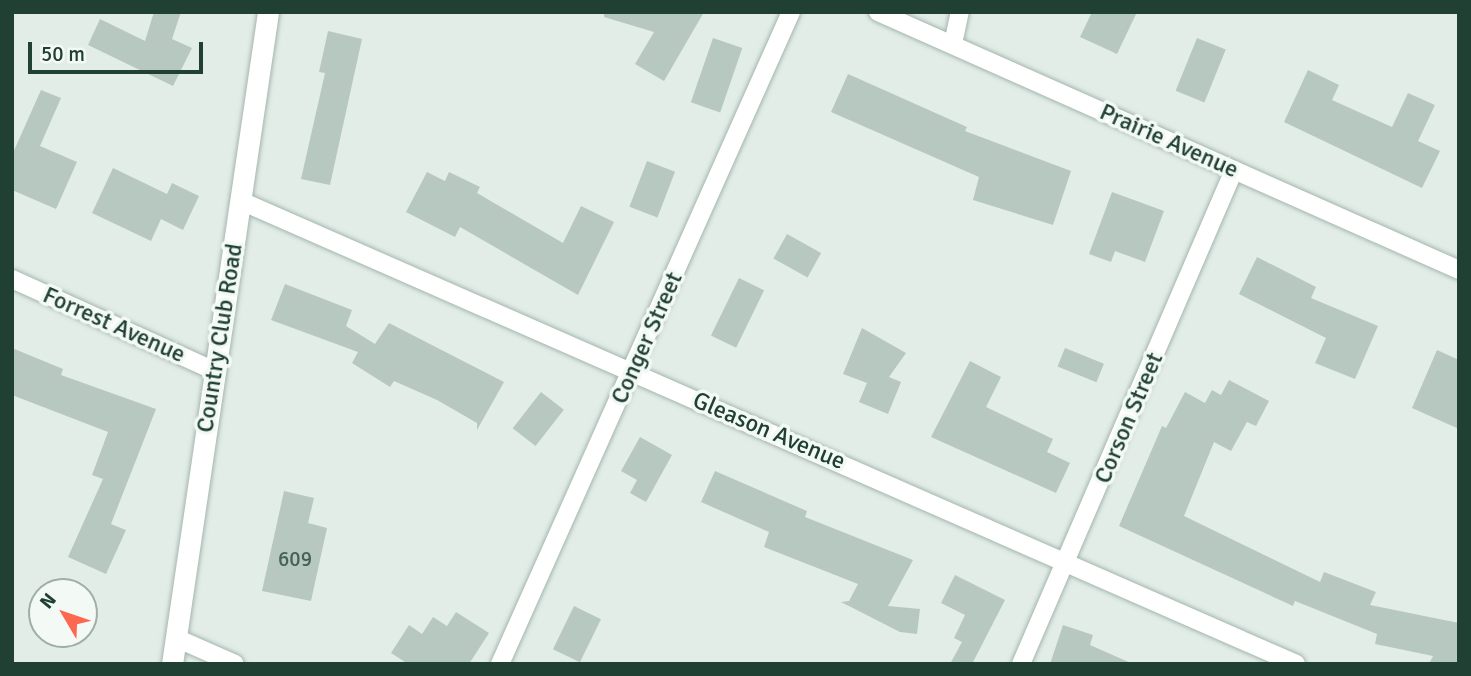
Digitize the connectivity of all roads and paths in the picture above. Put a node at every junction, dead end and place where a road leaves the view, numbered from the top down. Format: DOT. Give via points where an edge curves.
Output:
graph roads {
  1 [pos="268,12"];
  2 [pos="791,12"];
  3 [pos="878,12"];
  4 [pos="960,12"];
  5 [pos="953,44"];
  6 [pos="1234,170"];
  7 [pos="241,201"];
  8 [pos="1459,270"];
  9 [pos="12,279"];
  10 [pos="215,371"];
  11 [pos="632,372"];
  12 [pos="1068,561"];
  13 [pos="176,638"];
  14 [pos="172,664"];
  15 [pos="235,664"];
  16 [pos="500,664"];
  17 [pos="1021,664"];
  18 [pos="1296,664"];
  1 -- 7 [label="main road, Country Club Road"];
  2 -- 11 [label="street, Conger Street"];
  3 -- 5 [label="street, Prairie Avenue"];
  4 -- 5 [label="street"];
  5 -- 6 [label="street, Prairie Avenue"];
  6 -- 8 [label="street, Prairie Avenue"];
  6 -- 12 [label="street, Corson Street"];
  7 -- 10 [label="main road, Country Club Road"];
  7 -- 11 [label="street, Gleason Avenue"];
  9 -- 10 [label="street, Forrest Avenue"];
  10 -- 13 [label="main road, Country Club Road"];
  11 -- 12 [label="street, Gleason Avenue"];
  11 -- 16 [label="street, Conger Street"];
  12 -- 17 [label="street, Corson Street"];
  12 -- 18 [label="street, Gleason Avenue"];
  13 -- 14 [label="main road, Country Club Road"];
  13 -- 15 [label="street"];
}
